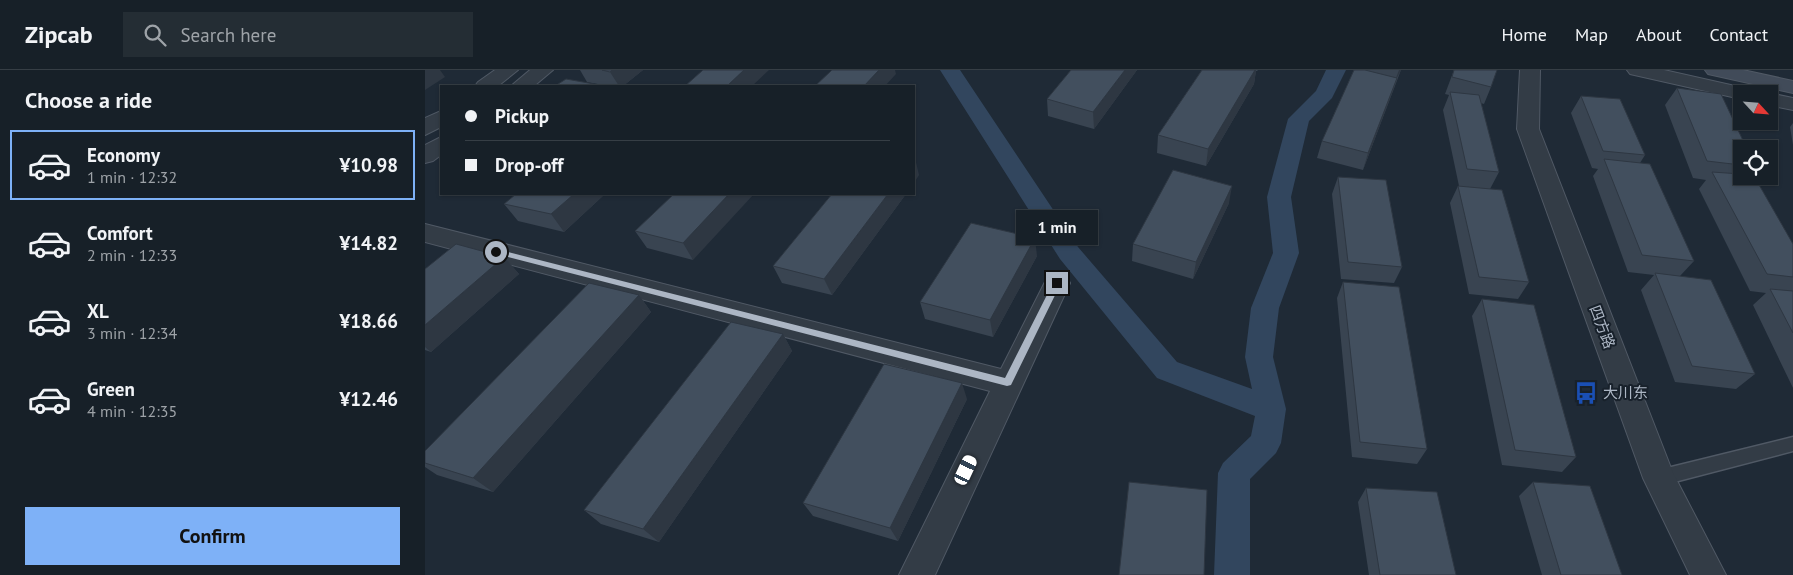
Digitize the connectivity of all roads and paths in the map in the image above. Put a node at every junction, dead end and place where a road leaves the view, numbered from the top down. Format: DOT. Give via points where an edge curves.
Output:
graph roads {
  1 [pos="508,70"];
  2 [pos="543,70"];
  3 [pos="1530,70"];
  4 [pos="1637,70"];
  5 [pos="1715,70"];
  6 [pos="1787,70"];
  7 [pos="1793,71"];
  8 [pos="486,85"];
  9 [pos="522,85"];
  10 [pos="1793,87"];
  11 [pos="1733,91"];
  12 [pos="1778,101"];
  13 [pos="1793,104"];
  14 [pos="440,118"];
  15 [pos="425,128"];
  16 [pos="440,145"];
  17 [pos="425,156"];
  18 [pos="425,233"];
  19 [pos="1057,283"];
  20 [pos="1007,382"];
  21 [pos="1793,444"];
  22 [pos="1659,478"];
  23 [pos="917,575"];
  24 [pos="1708,575"];
  1 -- 8 [label="street"];
  2 -- 9 [label="street"];
  3 -- 22 [label="street, 四方路" via="1528,130"];
  4 -- 11 [label="street"];
  5 -- 10 [label="main road"];
  6 -- 7 [label="main road"];
  12 -- 13 [label="street"];
  14 -- 15 [label="street"];
  16 -- 17 [label="street"];
  18 -- 20 [label="street"];
  19 -- 20 [label="street"];
  20 -- 23 [label="street"];
  21 -- 22 [label="lane"];
  22 -- 24 [label="street, 四方路"];
}
